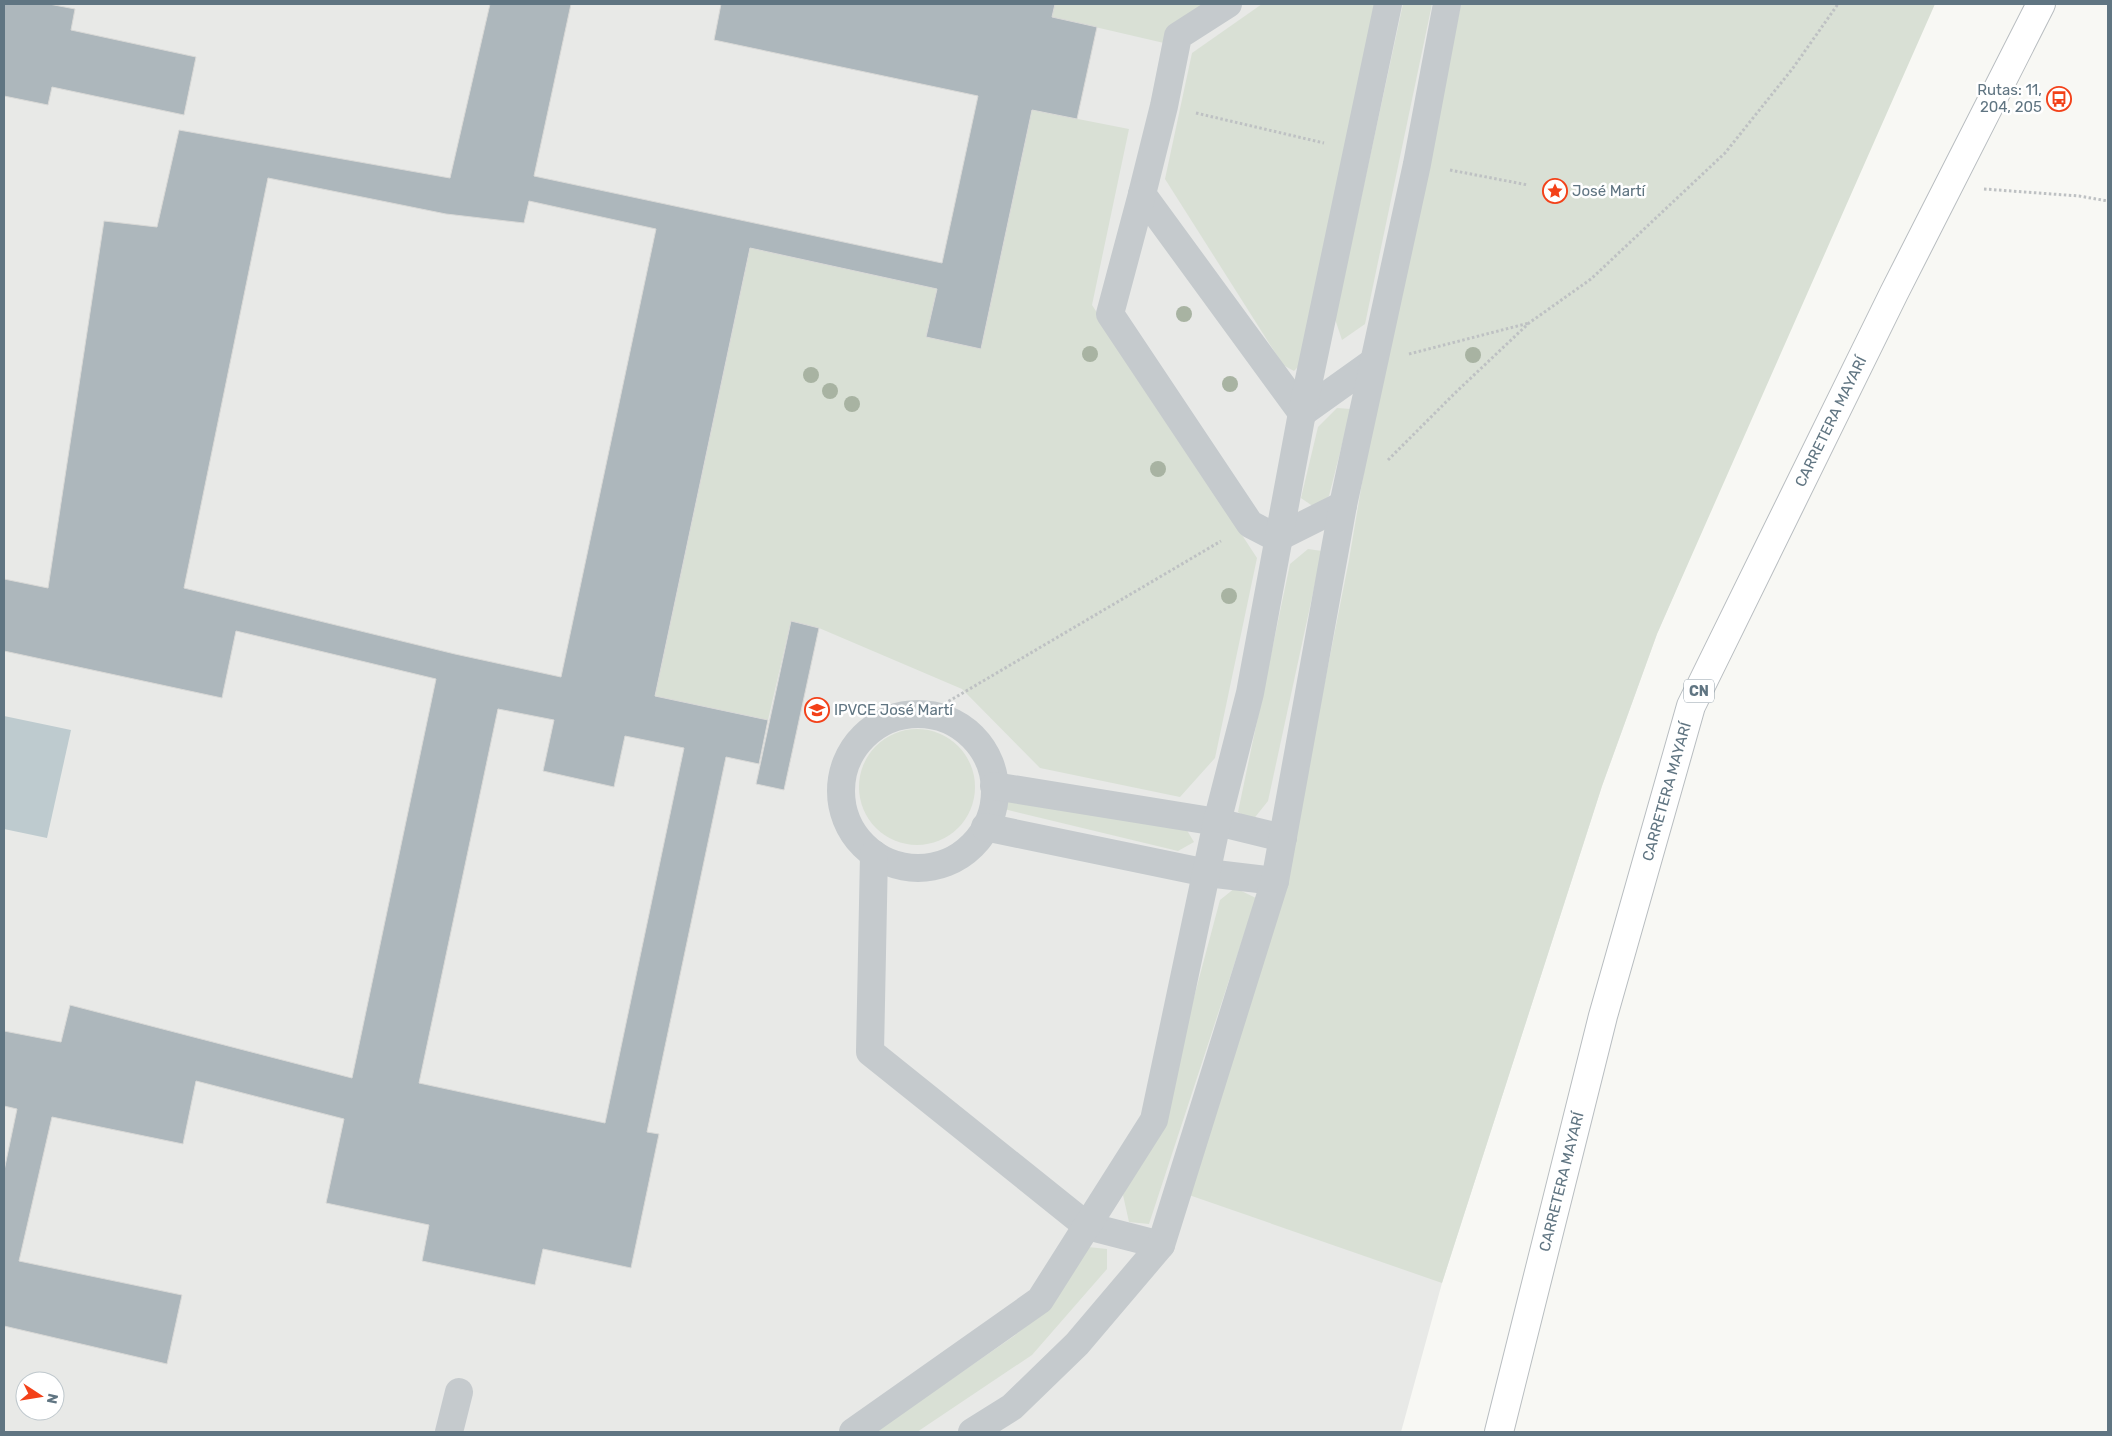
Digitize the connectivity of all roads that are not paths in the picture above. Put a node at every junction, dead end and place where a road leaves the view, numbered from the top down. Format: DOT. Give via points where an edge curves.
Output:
graph roads {
  1 [pos="1228,4"];
  2 [pos="1388,4"];
  3 [pos="1447,4"];
  4 [pos="2040,4"];
  5 [pos="1142,194"];
  6 [pos="1372,363"];
  7 [pos="1302,412"];
  8 [pos="1343,505"];
  9 [pos="1277,538"];
  10 [pos="994,786"];
  11 [pos="1217,822"];
  12 [pos="985,827"];
  13 [pos="1283,838"];
  14 [pos="874,854"];
  15 [pos="1207,873"];
  16 [pos="1275,881"];
  17 [pos="1087,1226"];
  18 [pos="1161,1244"];
  19 [pos="459,1392"];
  20 [pos="449,1432"];
  21 [pos="853,1432"];
  22 [pos="972,1432"];
  23 [pos="1498,1432"];
  1 -- 5 [label="lane" via="1178,36"];
  2 -- 7 [label="lane"];
  3 -- 6 [label="lane" via="1417,164"];
  4 -- 23 [label="main road, CARRETERA MAYARÍ / CN" via="1691,706 1603,1016"];
  5 -- 7 [label="lane"];
  5 -- 9 [label="lane" via="1110,314 1250,524"];
  6 -- 7 [label="lane"];
  6 -- 8 [label="lane"];
  7 -- 9 [label="lane"];
  8 -- 9 [label="lane"];
  8 -- 13 [label="lane"];
  9 -- 11 [label="lane" via="1250,693"];
  10 -- 11 [label="lane"];
  10 -- 12 [label="lane"];
  10 -- 14 [label="lane" via="988,760 976,741 947,719 927,714 905,715 882,722 856,745 845,765 841,790 843,810 850,829"];
  11 -- 13 [label="lane"];
  11 -- 15 [label="lane"];
  12 -- 14 [label="lane" via="960,855 931,866 897,865"];
  12 -- 15 [label="lane"];
  13 -- 16 [label="lane"];
  14 -- 17 [label="lane" via="870,1052"];
  15 -- 16 [label="lane"];
  15 -- 17 [label="lane" via="1154,1120"];
  16 -- 18 [label="lane"];
  17 -- 18 [label="lane"];
  17 -- 21 [label="lane" via="1040,1300"];
  18 -- 22 [label="lane" via="1077,1344 1012,1407"];
  19 -- 20 [label="lane"];
}
